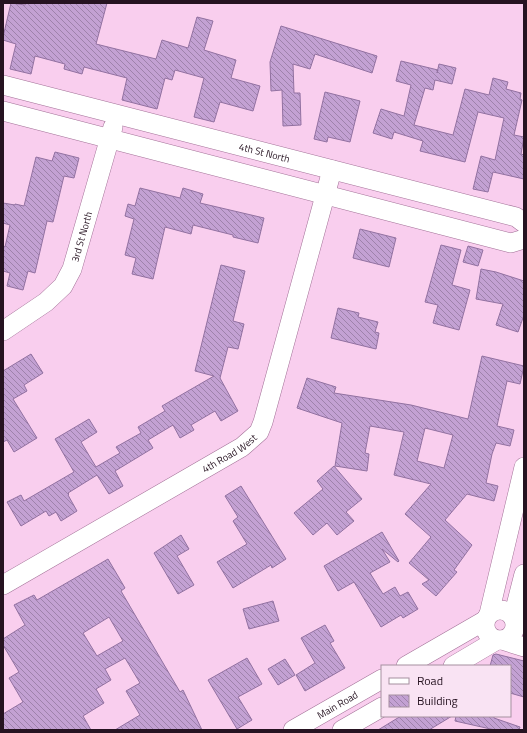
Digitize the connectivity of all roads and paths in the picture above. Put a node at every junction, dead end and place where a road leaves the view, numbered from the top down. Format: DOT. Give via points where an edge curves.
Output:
graph roads {
  1 [pos="3,85"];
  2 [pos="3,111"];
  3 [pos="117,114"];
  4 [pos="109,138"];
  5 [pos="332,170"];
  6 [pos="325,195"];
  7 [pos="524,223"];
  8 [pos="524,239"];
  9 [pos="3,331"];
  10 [pos="524,467"];
  11 [pos="524,574"];
  12 [pos="3,585"];
  13 [pos="487,618"];
  14 [pos="518,622"];
  15 [pos="500,640"];
  16 [pos="524,646"];
  17 [pos="408,665"];
  18 [pos="455,665"];
  19 [pos="381,680"];
  20 [pos="381,708"];
  21 [pos="293,730"];
  22 [pos="342,730"];
  1 -- 3 [label="street, 4th St North"];
  2 -- 4 [label="street"];
  3 -- 4 [label="street, 3rd St North"];
  3 -- 5 [label="street, 4th St North"];
  4 -- 6 [label="street"];
  4 -- 9 [label="street, 3rd St North" via="72,269 64,286 46,302"];
  5 -- 6 [label="street, 4th Road West"];
  5 -- 7 [label="street, 4th St North" via="516,217"];
  6 -- 8 [label="street" via="511,243"];
  6 -- 12 [label="street, 4th Road West" via="259,432 242,447"];
  10 -- 13 [label="street"];
  11 -- 14 [label="street"];
  13 -- 14 [label="street" via="495,610 502,609"];
  13 -- 15 [label="street" via="485,630 490,637"];
  13 -- 17 [label="street"];
  14 -- 15 [label="street" via="512,634"];
  15 -- 16 [label="street"];
  15 -- 18 [label="street"];
  19 -- 21 [label="street, Main Road"];
  20 -- 22 [label="street"];
}
